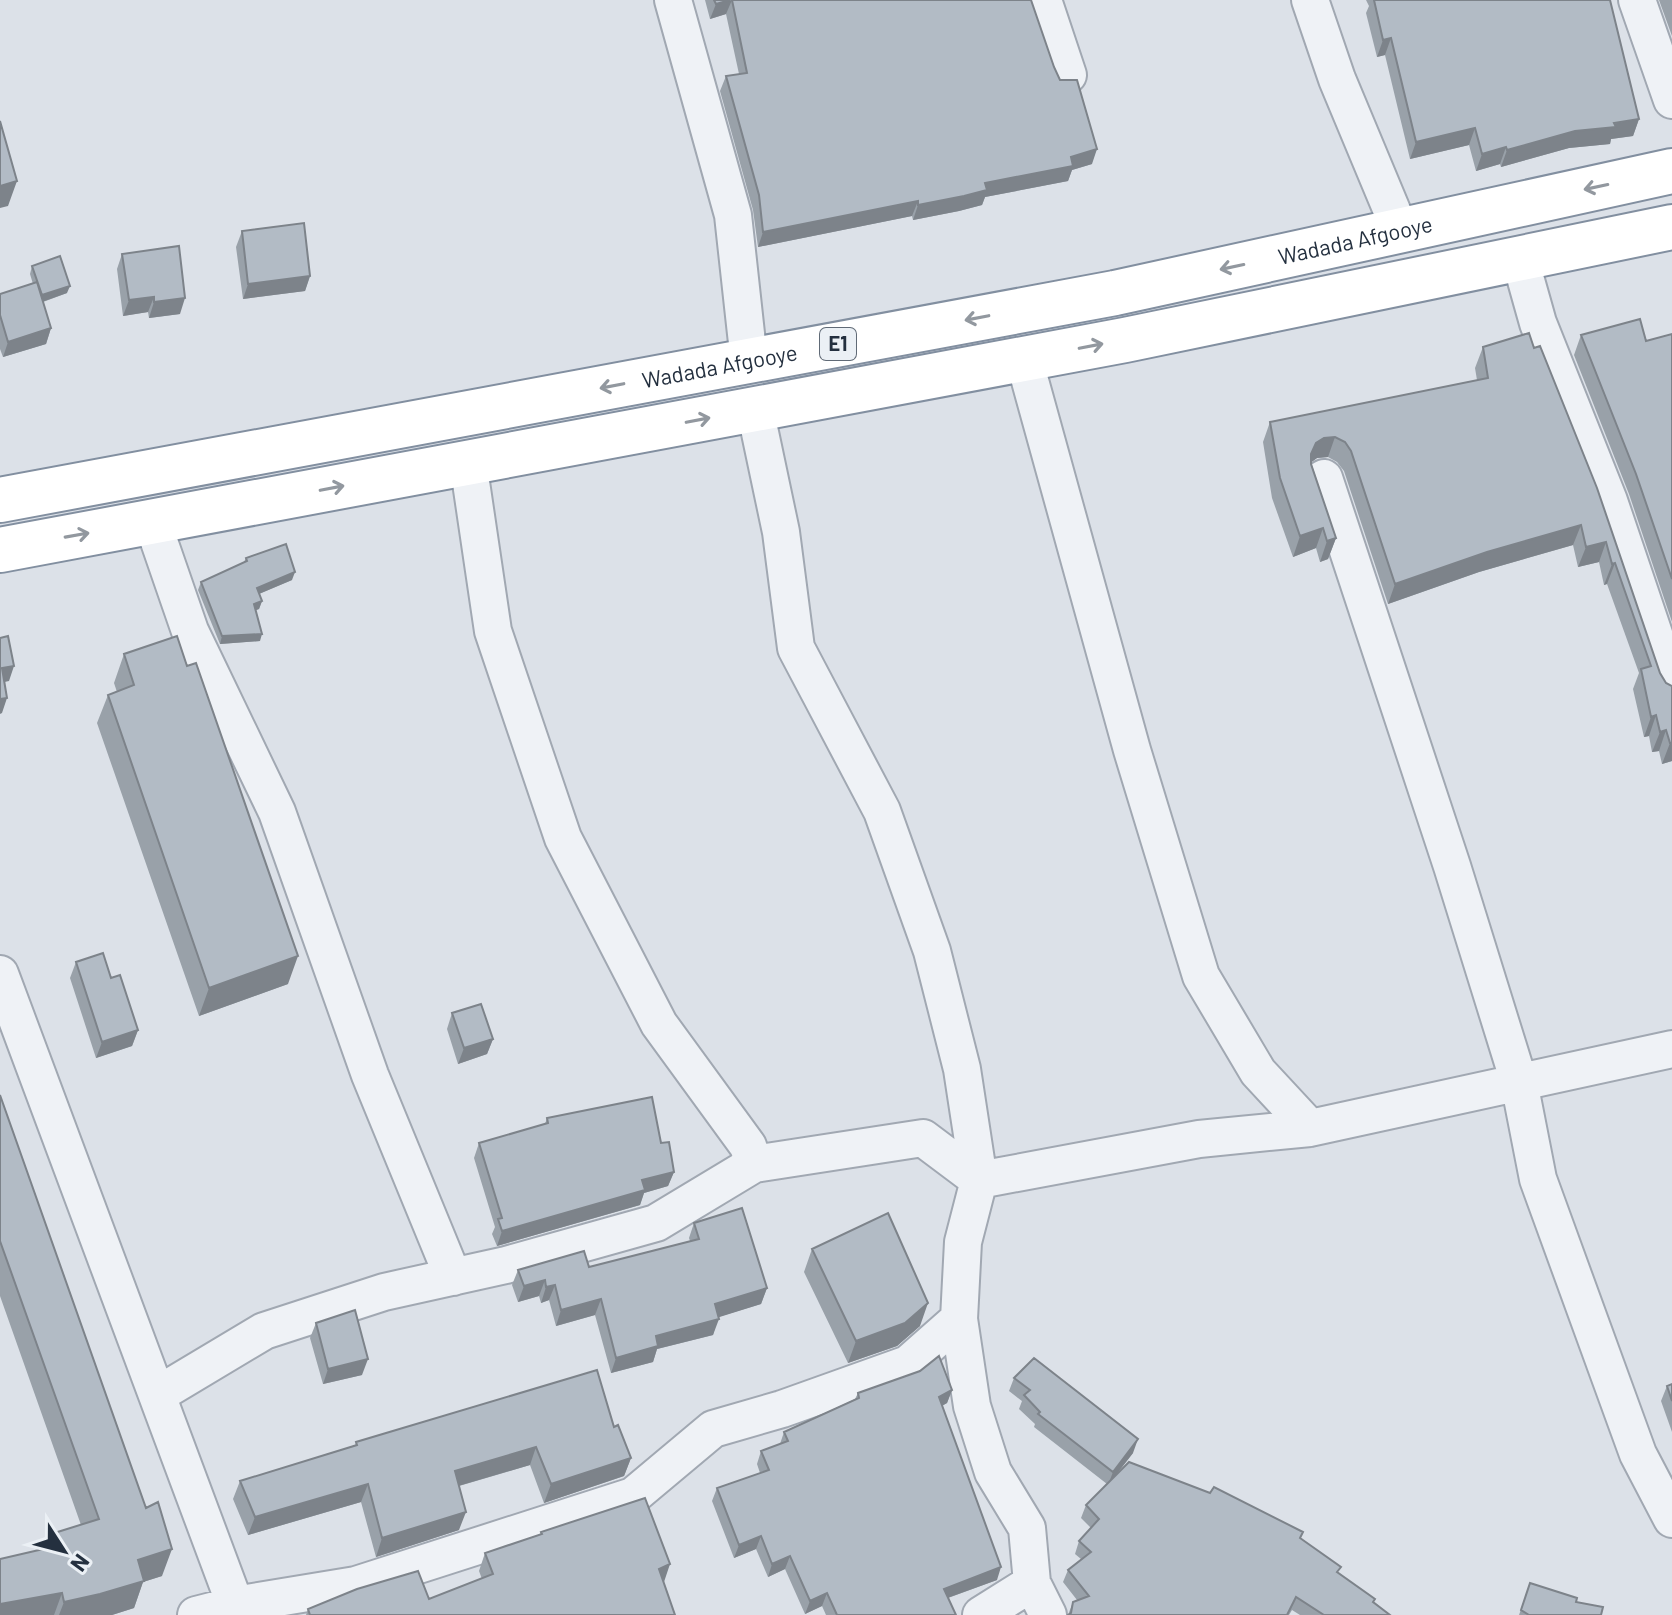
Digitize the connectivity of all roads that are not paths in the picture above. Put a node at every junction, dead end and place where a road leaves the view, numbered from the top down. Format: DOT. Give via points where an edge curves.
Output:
graph roads {
  1 [pos="673,0"];
  2 [pos="1043,0"];
  3 [pos="1310,0"];
  4 [pos="1637,0"];
  5 [pos="1068,75"];
  6 [pos="1672,100"];
  7 [pos="1672,171"];
  8 [pos="1672,227"];
  9 [pos="1400,230"];
  10 [pos="1520,259"];
  11 [pos="1024,359"];
  12 [pos="749,361"];
  13 [pos="755,409"];
  14 [pos="468,462"];
  15 [pos="1324,478"];
  16 [pos="1,497"];
  17 [pos="152,521"];
  18 [pos="0,550"];
  19 [pos="1672,687"];
  20 [pos="0,974"];
  21 [pos="1672,1049"];
  22 [pos="1519,1082"];
  23 [pos="1310,1128"];
  24 [pos="754,1164"];
  25 [pos="979,1180"];
  26 [pos="453,1277"];
  27 [pos="959,1319"];
  28 [pos="157,1395"];
  29 [pos="1672,1519"];
  30 [pos="1032,1583"];
  31 [pos="237,1610"];
  32 [pos="196,1615"];
  33 [pos="981,1615"];
  34 [pos="1048,1615"];
  1 -- 12 [label="street" via="733,215"];
  2 -- 5 [label="street"];
  3 -- 9 [label="street"];
  4 -- 6 [label="street"];
  7 -- 9 [label="highway, Wadada Afgooye / E1, one-way"];
  8 -- 10 [label="highway, E1"];
  9 -- 12 [label="highway, Wadada Afgooye / E1, one-way" via="1115,293"];
  11 -- 10 [label="highway, E1, one-way"];
  10 -- 19 [label="street" via="1538,323 1609,501"];
  11 -- 13 [label="highway, E1"];
  11 -- 23 [label="street" via="1132,750 1201,976 1258,1072"];
  12 -- 16 [label="highway, Wadada Afgooye / E1, one-way"];
  14 -- 13 [label="highway, E1, one-way"];
  13 -- 25 [label="street" via="781,532 796,648 882,811 932,951 962,1069"];
  17 -- 14 [label="highway, E1, one-way"];
  14 -- 24 [label="street" via="493,631 563,838 659,1024 748,1146"];
  15 -- 22 [label="street"];
  18 -- 17 [label="highway, E1, one-way"];
  17 -- 26 [label="street" via="190,631 277,812 370,1075"];
  20 -- 28 [label="street"];
  21 -- 22 [label="street"];
  22 -- 23 [label="street"];
  22 -- 29 [label="street" via="1538,1179 1638,1454"];
  23 -- 25 [label="street" via="1199,1139"];
  24 -- 25 [label="street" via="923,1138"];
  24 -- 26 [label="street" via="656,1223"];
  25 -- 27 [label="street" via="963,1242"];
  26 -- 28 [label="street" via="384,1292 264,1331"];
  27 -- 30 [label="street" via="972,1406 993,1472 1027,1528"];
  27 -- 31 [label="street" via="908,1364 713,1429 633,1496 356,1585"];
  28 -- 31 [label="street"];
  30 -- 33 [label="street"];
  30 -- 34 [label="street"];
  31 -- 32 [label="street"];
}
